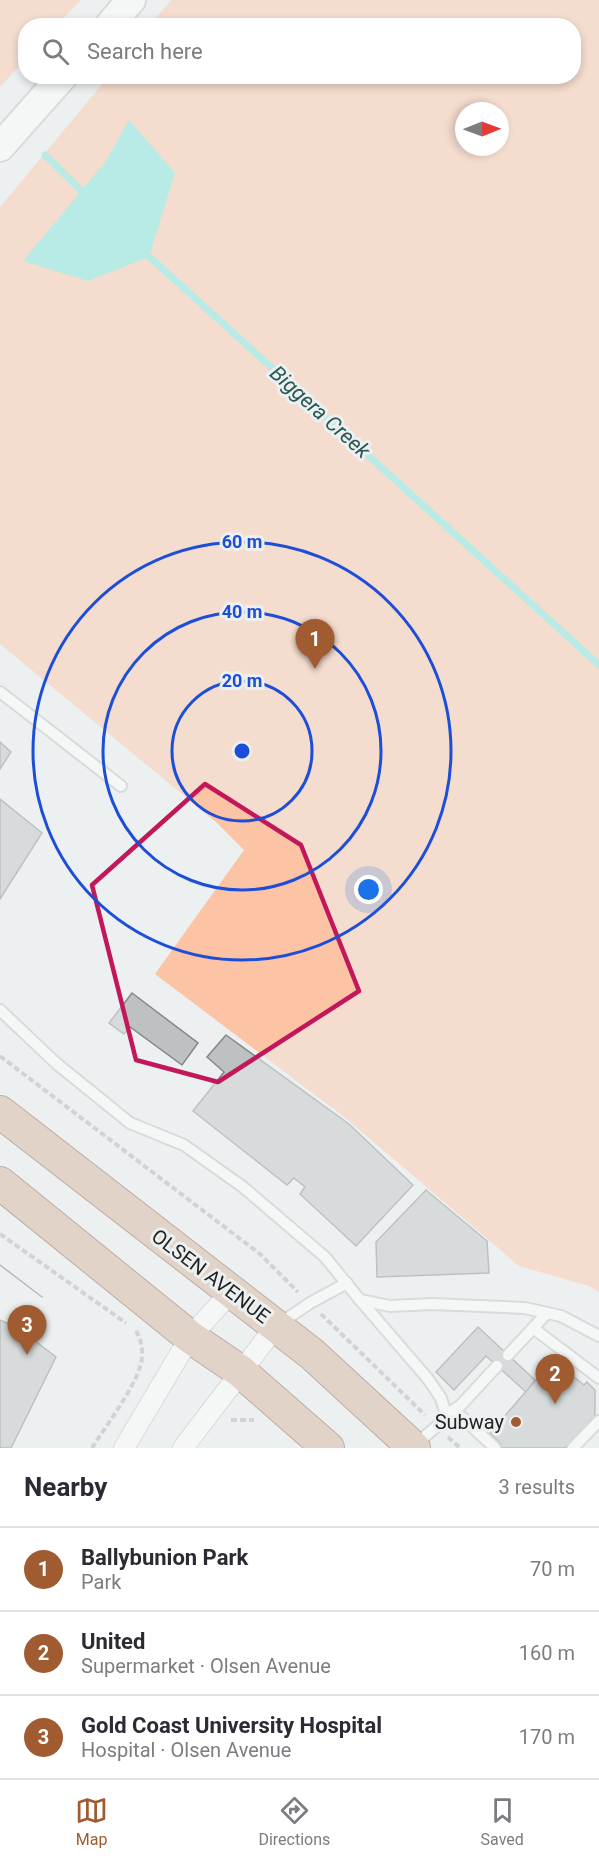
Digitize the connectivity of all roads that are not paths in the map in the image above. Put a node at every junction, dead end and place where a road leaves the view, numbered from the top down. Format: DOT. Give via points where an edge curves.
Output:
graph roads {
  1 [pos="131,0"];
  2 [pos="115,18"];
  3 [pos="56,84"];
  4 [pos="0,147"];
  5 [pos="0,692"];
  6 [pos="121,786"];
  7 [pos="0,1010"];
  8 [pos="0,1112"];
  9 [pos="0,1183"];
  10 [pos="347,1283"];
  11 [pos="231,1292"];
  12 [pos="360,1300"];
  13 [pos="547,1313"];
  14 [pos="276,1326"];
  15 [pos="533,1328"];
  16 [pos="599,1336"];
  17 [pos="190,1337"];
  18 [pos="508,1355"];
  19 [pos="497,1366"];
  20 [pos="240,1371"];
  21 [pos="599,1378"];
  22 [pos="450,1412"];
  23 [pos="599,1421"];
  24 [pos="414,1447"];
  25 [pos="124,1448"];
  26 [pos="183,1448"];
  27 [pos="328,1448"];
  28 [pos="495,1448"];
  29 [pos="573,1448"];
  1 -- 2 [label="street"];
  3 -- 4 [label="street"];
  5 -- 6 [label="lane"];
  7 -- 10 [label="lane" via="57,1065 130,1123 184,1145 243,1187 325,1257"];
  8 -- 11 [label="main road, OLSEN AVENUE"];
  9 -- 17 [label="main road"];
  10 -- 12 [label="lane"];
  10 -- 14 [label="lane"];
  11 -- 14 [label="main road, OLSEN AVENUE"];
  11 -- 17 [label="street"];
  12 -- 13 [label="lane" via="390,1306 433,1304"];
  12 -- 22 [label="lane" via="428,1379"];
  13 -- 15 [label="lane"];
  13 -- 16 [label="lane"];
  14 -- 20 [label="street"];
  14 -- 24 [label="main road, OLSEN AVENUE"];
  15 -- 18 [label="lane"];
  15 -- 21 [label="lane"];
  17 -- 20 [label="main road"];
  17 -- 25 [label="street"];
  19 -- 22 [label="lane"];
  20 -- 26 [label="street"];
  20 -- 27 [label="main road"];
  22 -- 24 [label="lane"];
  22 -- 28 [label="lane"];
  23 -- 29 [label="lane"];
}
